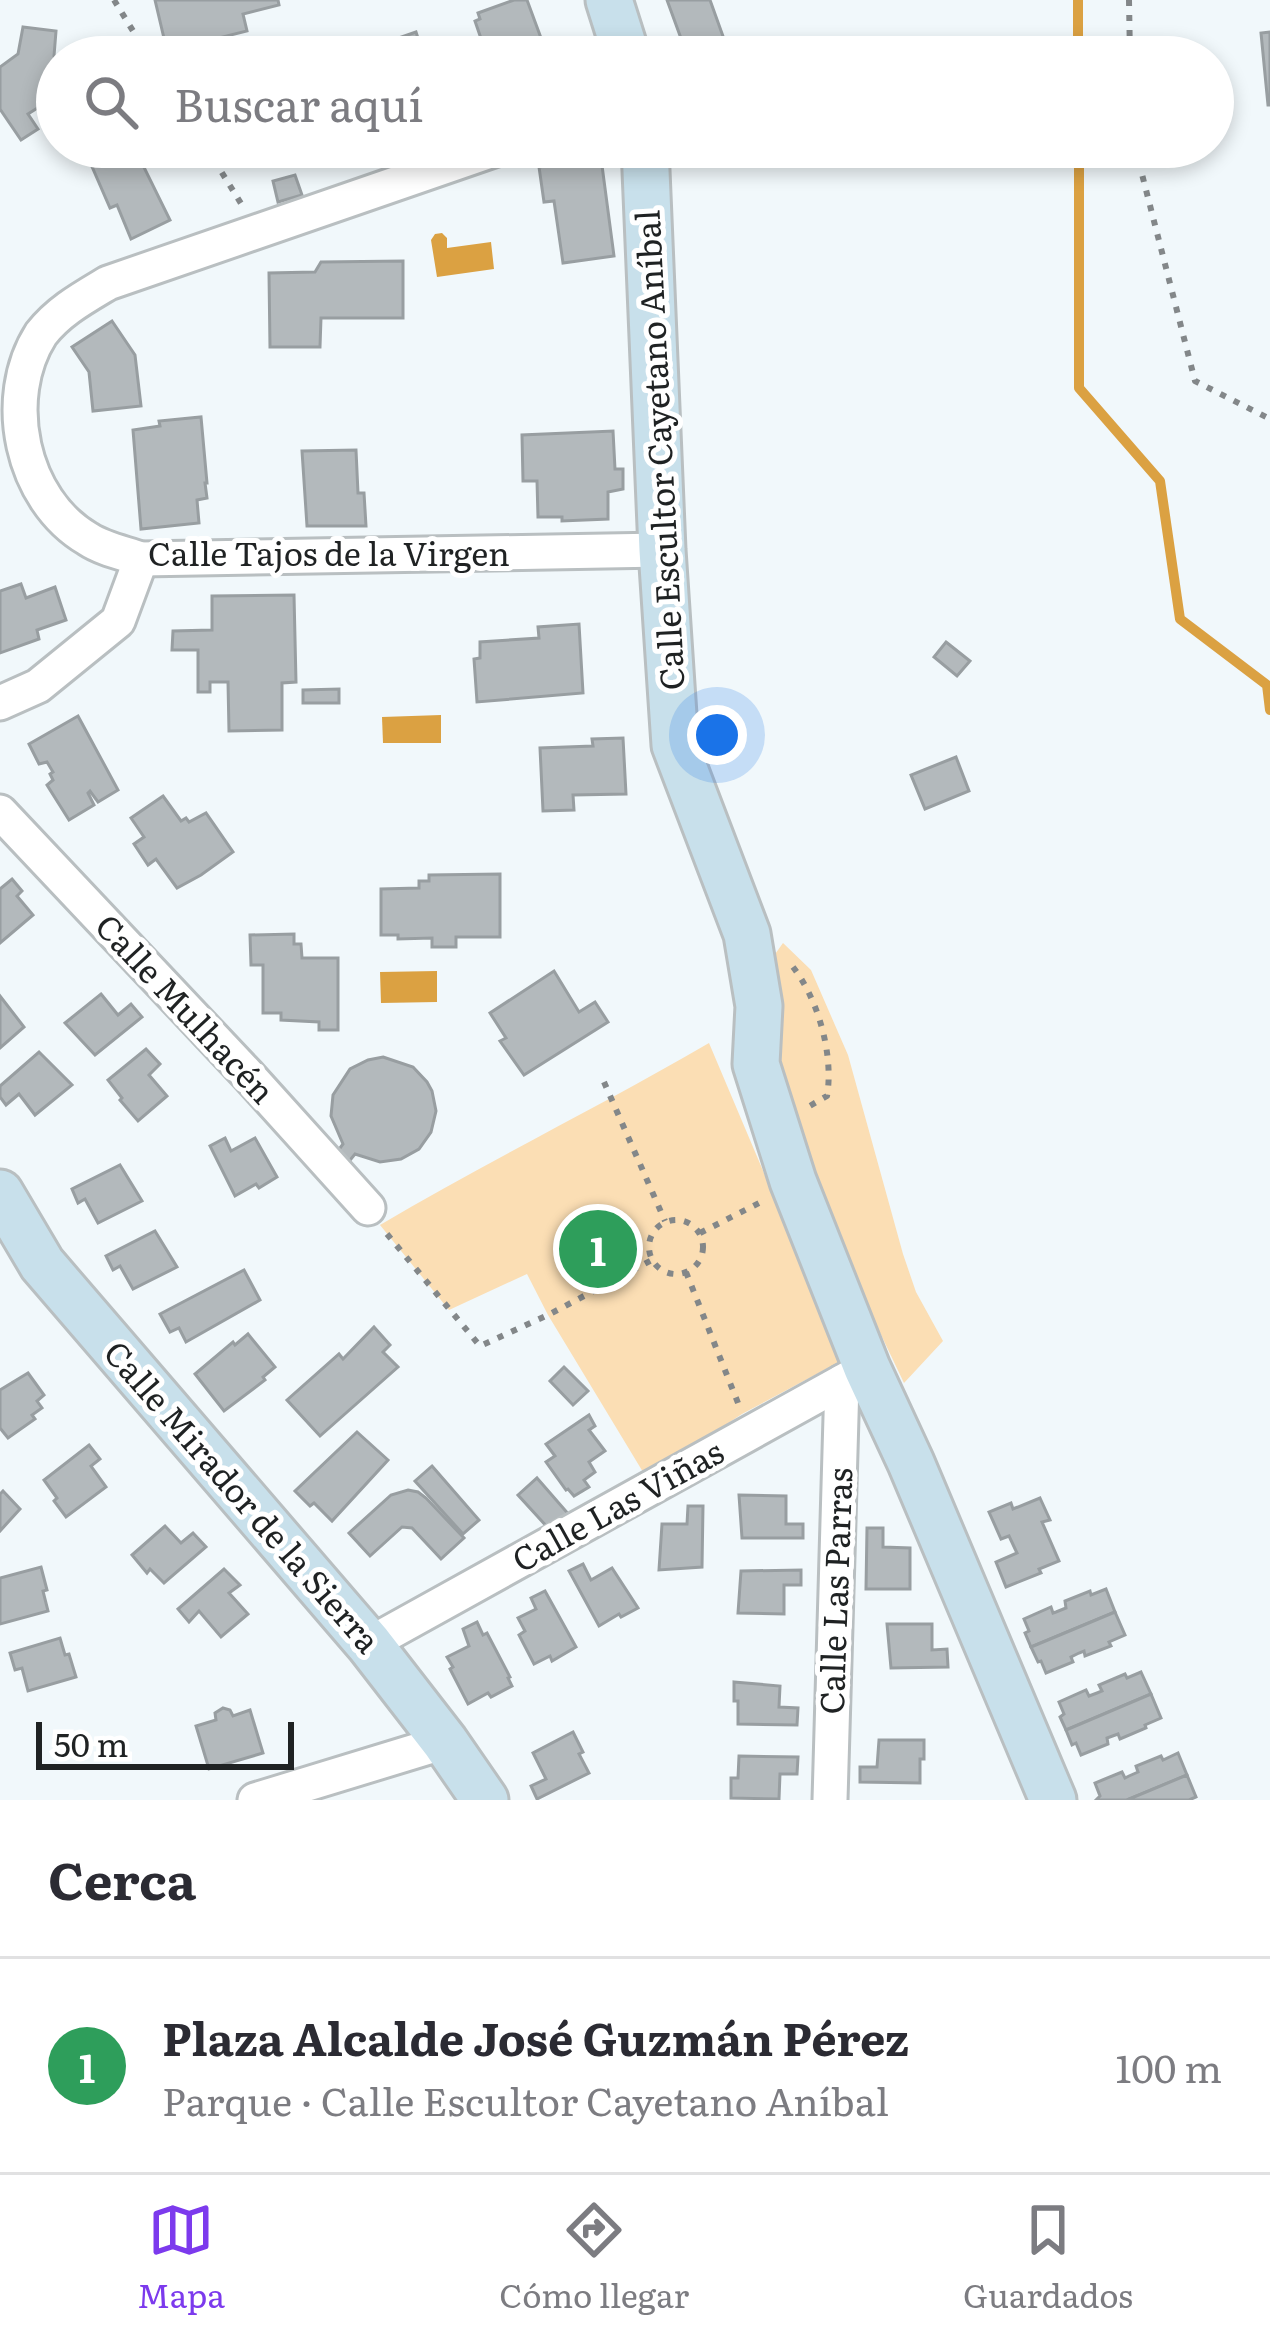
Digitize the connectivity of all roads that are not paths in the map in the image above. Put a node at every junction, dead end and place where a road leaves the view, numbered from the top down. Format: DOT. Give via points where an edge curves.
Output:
graph roads {
  1 [pos="609,0"];
  2 [pos="620,36"];
  3 [pos="442,168"];
  4 [pos="646,168"];
  5 [pos="662,550"];
  6 [pos="141,559"];
  7 [pos="0,703"];
  8 [pos="0,812"];
  9 [pos="0,1193"];
  10 [pos="368,1208"];
  11 [pos="854,1375"];
  12 [pos="369,1644"];
  13 [pos="445,1742"];
  14 [pos="254,1800"];
  15 [pos="485,1800"];
  16 [pos="830,1800"];
  17 [pos="1053,1800"];
  1 -- 2 [label="street"];
  3 -- 6 [label="street, Calle Tajos de la Virgen" via="108,284 68,306 39,336 19,378 16,424 28,472 53,513 89,541"];
  4 -- 5 [label="street, Calle Escultor Cayetano Aníbal"];
  5 -- 6 [label="street, Calle Tajos de la Virgen"];
  5 -- 11 [label="street, Calle Escultor Cayetano Aníbal" via="675,745 747,934 759,1006 756,1064"];
  6 -- 7 [label="street" via="118,621 38,686"];
  8 -- 10 [label="street, Calle Mulhacén"];
  9 -- 12 [label="street, Calle Mirador de la Sierra" via="42,1264"];
  11 -- 12 [label="street, Calle Las Viñas"];
  11 -- 16 [label="street, Calle Las Parras"];
  11 -- 17 [label="street, Calle Escultor Cayetano Aníbal" via="911,1463"];
  12 -- 13 [label="street, Calle Mirador de la Sierra"];
  13 -- 14 [label="street"];
  13 -- 15 [label="street, Calle Mirador de la Sierra"];
}
